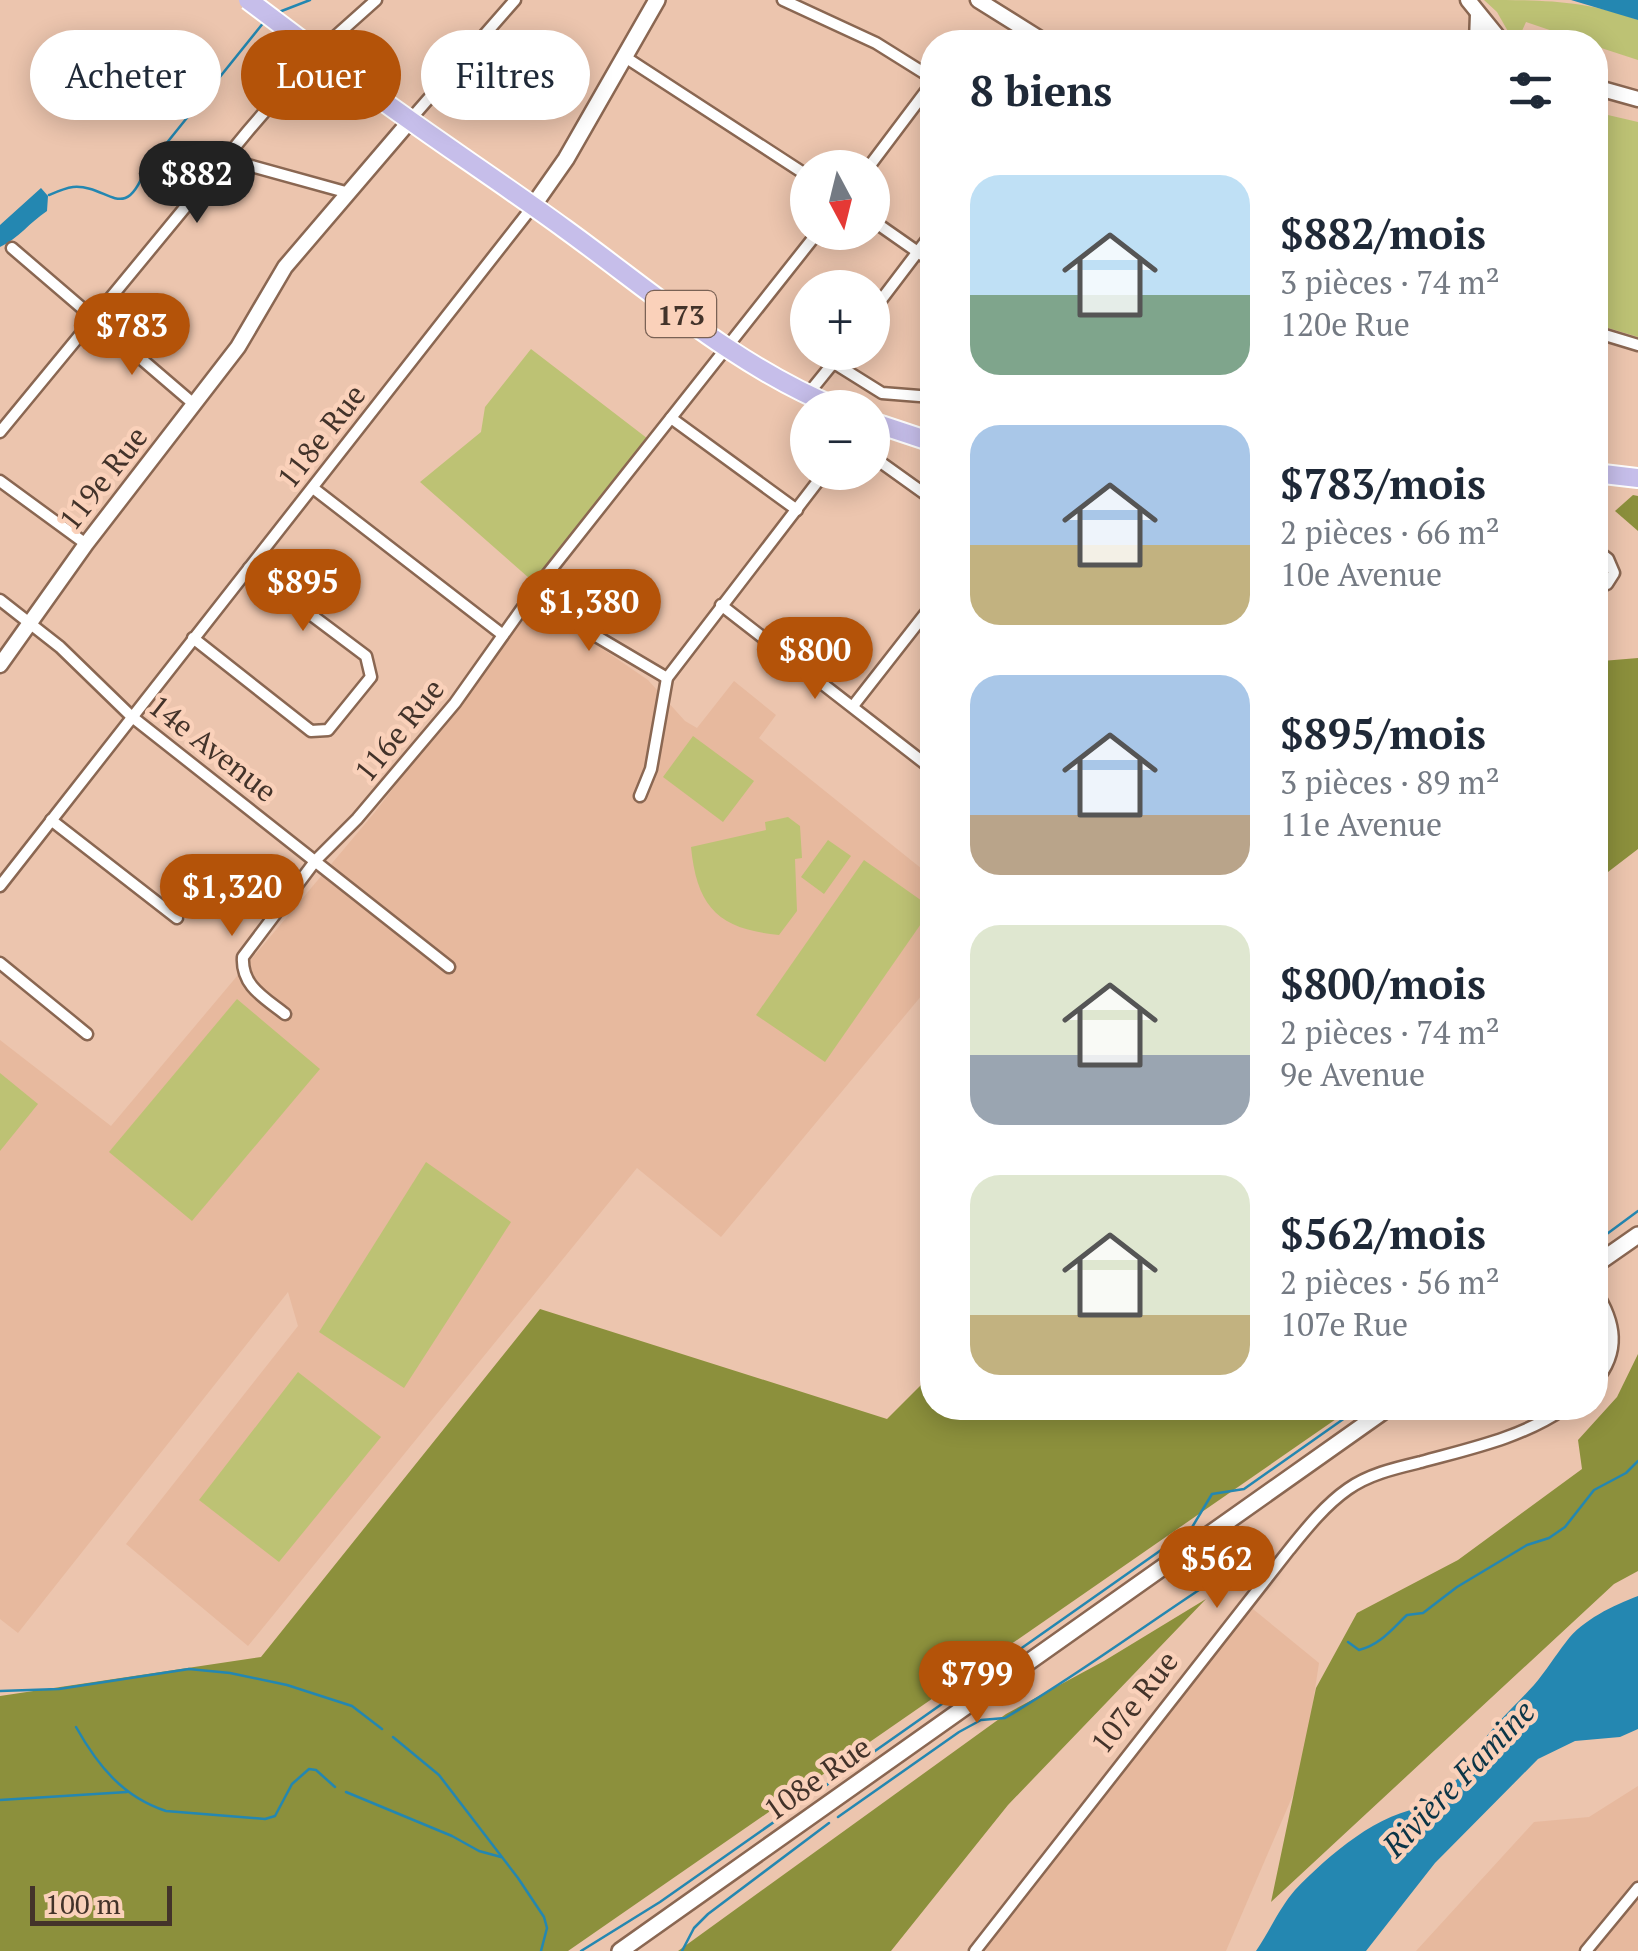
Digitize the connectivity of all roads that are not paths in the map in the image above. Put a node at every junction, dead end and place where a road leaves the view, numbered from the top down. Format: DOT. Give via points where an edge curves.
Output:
graph roads {
  1 [pos="248,0"];
  2 [pos="376,0"];
  3 [pos="515,0"];
  4 [pos="657,0"];
  5 [pos="784,0"];
  6 [pos="978,0"];
  7 [pos="1472,5"];
  8 [pos="1026,30"];
  9 [pos="1475,30"];
  10 [pos="1492,30"];
  11 [pos="626,57"];
  12 [pos="920,72"];
  13 [pos="1608,91"];
  14 [pos="920,96"];
  15 [pos="1638,99"];
  16 [pos="408,122"];
  17 [pos="881,150"];
  18 [pos="226,159"];
  19 [pos="790,164"];
  20 [pos="349,193"];
  21 [pos="534,206"];
  22 [pos="890,233"];
  23 [pos="12,248"];
  24 [pos="920,249"];
  25 [pos="804,250"];
  26 [pos="918,252"];
  27 [pos="890,289"];
  28 [pos="94,320"];
  29 [pos="1608,336"];
  30 [pos="1638,344"];
  31 [pos="728,346"];
  32 [pos="828,370"];
  33 [pos="845,370"];
  34 [pos="796,390"];
  35 [pos="812,390"];
  36 [pos="920,396"];
  37 [pos="195,406"];
  38 [pos="671,418"];
  39 [pos="890,428"];
  40 [pos="0,432"];
  41 [pos="920,438"];
  42 [pos="890,469"];
  43 [pos="1608,475"];
  44 [pos="1638,478"];
  45 [pos="0,481"];
  46 [pos="313,488"];
  47 [pos="812,490"];
  48 [pos="920,491"];
  49 [pos="797,510"];
  50 [pos="86,544"];
  51 [pos="1608,560"];
  52 [pos="249,568"];
  53 [pos="1608,584"];
  54 [pos="530,597"];
  55 [pos="0,600"];
  56 [pos="721,605"];
  57 [pos="920,620"];
  58 [pos="30,624"];
  59 [pos="504,635"];
  60 [pos="193,638"];
  61 [pos="0,665"];
  62 [pos="667,678"];
  63 [pos="853,706"];
  64 [pos="131,716"];
  65 [pos="920,759"];
  66 [pos="640,796"];
  67 [pos="51,820"];
  68 [pos="316,860"];
  69 [pos="0,886"];
  70 [pos="177,918"];
  71 [pos="0,963"];
  72 [pos="449,967"];
  73 [pos="285,1014"];
  74 [pos="88,1034"];
  75 [pos="1638,1235"];
  76 [pos="1608,1256"];
  77 [pos="1608,1308"];
  78 [pos="1608,1365"];
  79 [pos="1371,1420"];
  80 [pos="1548,1420"];
  81 [pos="1638,1888"];
  82 [pos="620,1951"];
  83 [pos="975,1951"];
  84 [pos="1586,1951"];
  1 -- 16 [label="main road, 173, bridge"];
  2 -- 18 [label="street" via="310,59"];
  3 -- 16 [label="street, 119e Rue"];
  4 -- 11 [label="main road"];
  5 -- 12 [label="street" via="876,43"];
  6 -- 8 [label="street"];
  7 -- 9 [label="street"];
  7 -- 10 [label="street"];
  11 -- 19 [label="street"];
  11 -- 21 [label="main road"];
  13 -- 15 [label="street"];
  14 -- 17 [label="street"];
  16 -- 20 [label="street, 119e Rue"];
  16 -- 21 [label="main road, 173"];
  18 -- 20 [label="street"];
  18 -- 28 [label="street"];
  20 -- 37 [label="street, 119e Rue" via="285,267"];
  21 -- 31 [label="main road, 173"];
  21 -- 46 [label="street, 118e Rue"];
  22 -- 26 [label="street"];
  23 -- 28 [label="street"];
  24 -- 26 [label="street"];
  25 -- 31 [label="street, 116e Rue"];
  26 -- 27 [label="street"];
  28 -- 37 [label="street"];
  28 -- 40 [label="street"];
  29 -- 30 [label="street"];
  31 -- 34 [label="main road, 173"];
  31 -- 38 [label="street, 116e Rue"];
  32 -- 35 [label="street"];
  33 -- 36 [label="street" via="882,393"];
  37 -- 50 [label="street, 119e Rue"];
  38 -- 49 [label="street"];
  38 -- 54 [label="street, 116e Rue"];
  39 -- 41 [label="main road"];
  42 -- 48 [label="street"];
  43 -- 44 [label="main road"];
  45 -- 50 [label="street"];
  46 -- 52 [label="street, 118e Rue"];
  46 -- 59 [label="street"];
  47 -- 49 [label="street"];
  49 -- 56 [label="street"];
  50 -- 58 [label="street, 119e Rue"];
  51 -- 53 [label="street" via="1614,574"];
  52 -- 60 [label="street, 118e Rue"];
  52 -- 60 [label="street" via="366,656 371,677 355,700 328,730 311,731"];
  54 -- 59 [label="street, 116e Rue"];
  54 -- 62 [label="street"];
  55 -- 58 [label="street, 14e Avenue"];
  56 -- 62 [label="street"];
  56 -- 63 [label="street"];
  57 -- 63 [label="street"];
  58 -- 61 [label="street, 119e Rue"];
  58 -- 64 [label="street, 14e Avenue"];
  59 -- 68 [label="street, 116e Rue" via="455,703"];
  60 -- 64 [label="street, 118e Rue"];
  62 -- 66 [label="street"];
  63 -- 65 [label="street"];
  64 -- 67 [label="street, 118e Rue"];
  64 -- 68 [label="street, 14e Avenue"];
  67 -- 69 [label="street, 118e Rue"];
  67 -- 70 [label="street"];
  68 -- 72 [label="street, 14e Avenue"];
  68 -- 73 [label="street, 116e Rue" via="243,957 248,982"];
  71 -- 74 [label="street"];
  75 -- 76 [label="main road"];
  77 -- 78 [label="street" via="1614,1344"];
  79 -- 82 [label="main road, 108e Rue"];
  80 -- 83 [label="street, 107e Rue" via="1374,1476 1327,1507"];
  81 -- 84 [label="street"];
}
